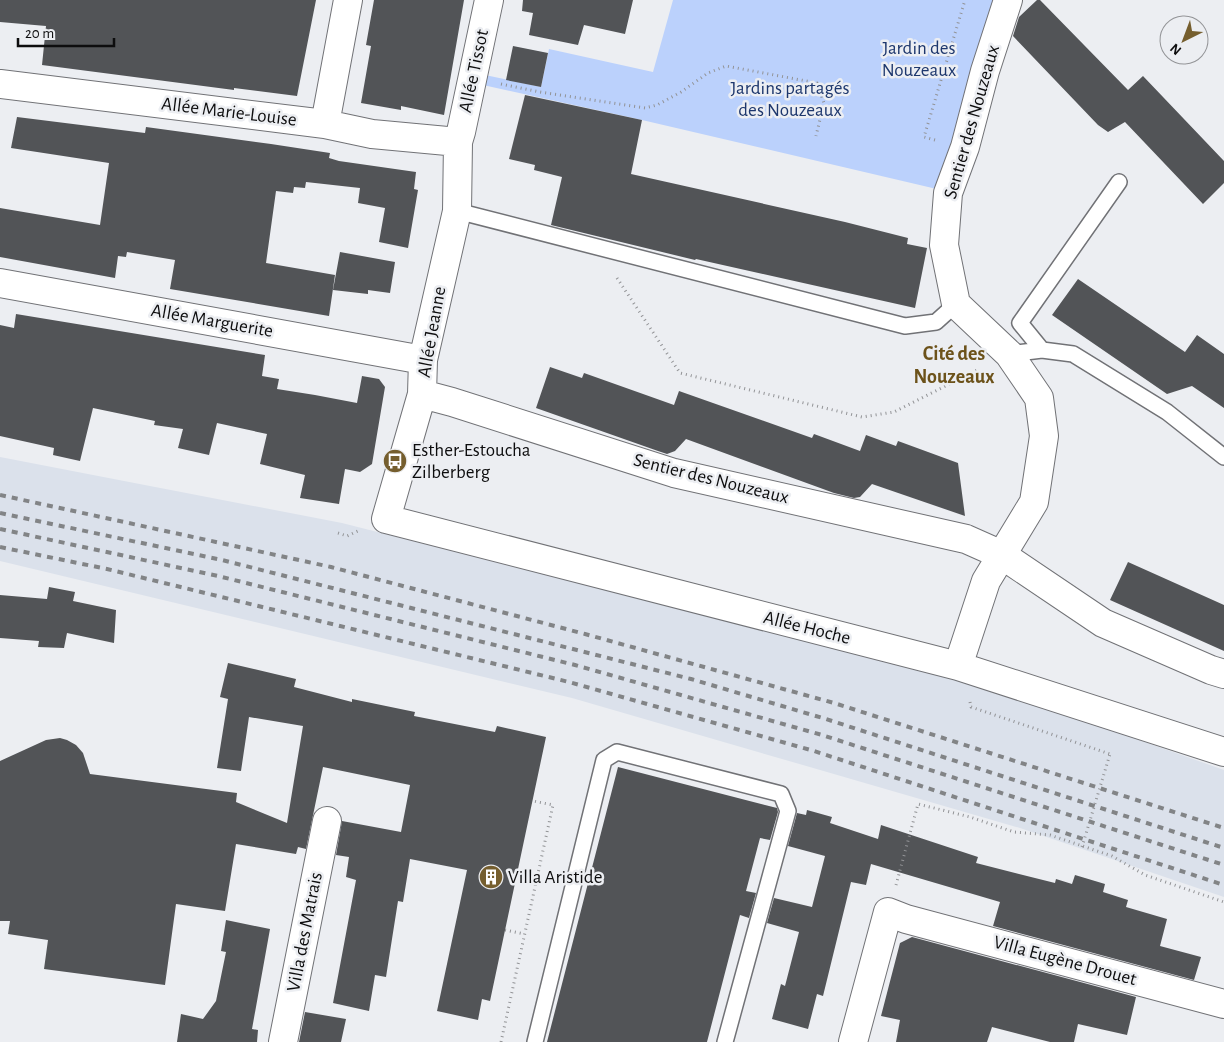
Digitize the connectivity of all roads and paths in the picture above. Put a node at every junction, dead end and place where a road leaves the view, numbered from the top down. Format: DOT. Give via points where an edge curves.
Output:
graph roads {
  1 [pos="348,0"];
  2 [pos="490,0"];
  3 [pos="965,0"];
  4 [pos="1008,0"];
  5 [pos="473,77"];
  6 [pos="0,84"];
  7 [pos="325,124"];
  8 [pos="816,136"];
  9 [pos="458,142"];
  10 [pos="965,147"];
  11 [pos="1119,182"];
  12 [pos="457,212"];
  13 [pos="596,247"];
  14 [pos="0,283"];
  15 [pos="956,304"];
  16 [pos="1042,350"];
  17 [pos="1009,354"];
  18 [pos="423,360"];
  19 [pos="422,394"];
  20 [pos="1224,457"];
  21 [pos="386,519"];
  22 [pos="338,533"];
  23 [pos="347,536"];
  24 [pos="1002,555"];
  25 [pos="958,666"];
  26 [pos="1224,674"];
  27 [pos="1053,735"];
  28 [pos="1224,752"];
  29 [pos="533,801"];
  30 [pos="327,821"];
  31 [pos="1082,847"];
  32 [pos="1224,902"];
  33 [pos="897,916"];
  34 [pos="505,930"];
  35 [pos="524,934"];
  36 [pos="1224,1004"];
  37 [pos="283,1042"];
  38 [pos="501,1042"];
  39 [pos="535,1042"];
  40 [pos="725,1042"];
  41 [pos="853,1042"];
  1 -- 7 [label="street"];
  2 -- 5 [label="street, Allée Tissot"];
  3 -- 10 [label="path" via="924,137"];
  4 -- 10 [label="street, Sentier des Nouzeaux"];
  5 -- 8 [label="path" via="540,92 644,108 657,105 708,73 726,66 817,83 824,103"];
  5 -- 9 [label="street, Allée Tissot"];
  6 -- 7 [label="street, Allée Marie-Louise"];
  7 -- 9 [label="street, Allée Marie-Louise" via="372,134"];
  9 -- 12 [label="street, Allée Jeanne"];
  10 -- 15 [label="street, Sentier des Nouzeaux" via="948,193 944,245"];
  11 -- 16 [label="lane" via="1020,323"];
  12 -- 13 [label="lane"];
  12 -- 18 [label="street, Allée Jeanne"];
  13 -- 15 [label="lane" via="905,326 936,322"];
  13 -- 17 [label="path" via="680,373 862,417 894,412"];
  14 -- 18 [label="street, Allée Marguerite"];
  15 -- 17 [label="street"];
  16 -- 17 [label="lane"];
  16 -- 20 [label="lane" via="1074,354 1167,412"];
  17 -- 24 [label="street" via="1039,398 1044,436 1034,502"];
  18 -- 19 [label="street, Allée Jeanne"];
  19 -- 21 [label="street, Allée Jeanne"];
  19 -- 24 [label="street, Sentier des Nouzeaux" via="674,473 966,539"];
  21 -- 25 [label="street, Allée Hoche"];
  22 -- 23 [label="path"];
  24 -- 25 [label="street" via="986,581"];
  24 -- 26 [label="street, Sentier des Nouzeaux" via="1104,623"];
  25 -- 28 [label="street, Allée Hoche"];
  27 -- 31 [label="path, bridge" via="1110,754"];
  29 -- 35 [label="path" via="553,805"];
  30 -- 37 [label="street, Villa des Matrais"];
  31 -- 32 [label="path" via="1112,856 1145,875"];
  31 -- 33 [label="path" via="1050,836 1014,832 918,804"];
  33 -- 36 [label="street, Villa Eugène Drouet"];
  33 -- 41 [label="street"];
  34 -- 35 [label="path"];
  35 -- 38 [label="path"];
  39 -- 40 [label="lane" via="604,760 617,752 781,794 788,812"];
}
